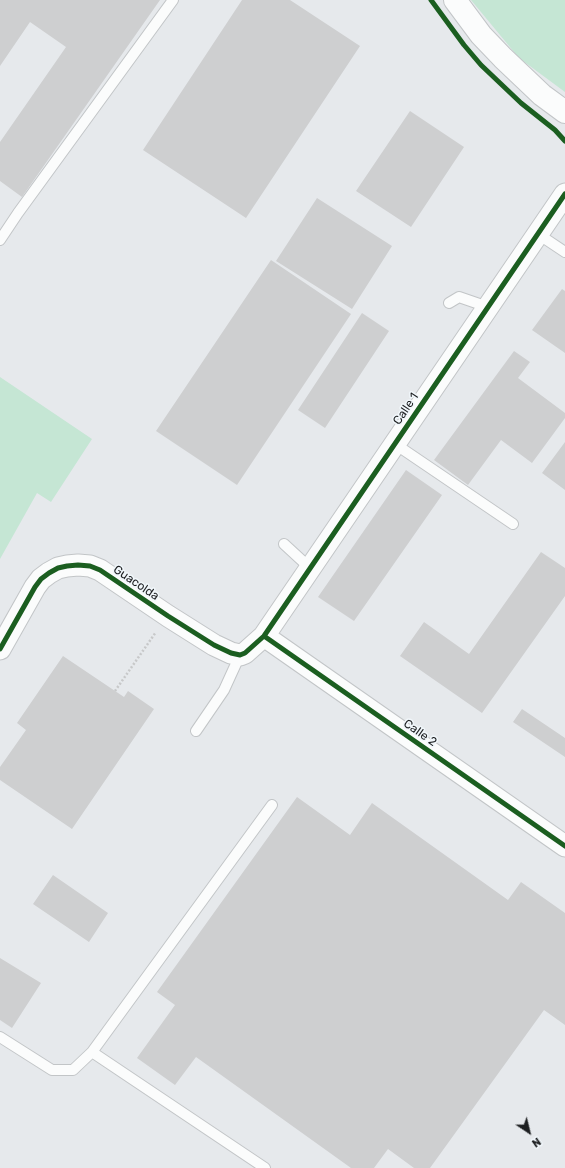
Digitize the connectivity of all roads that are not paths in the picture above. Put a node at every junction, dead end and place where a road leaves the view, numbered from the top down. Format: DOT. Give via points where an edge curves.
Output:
graph roads {
  1 [pos="173,0"];
  2 [pos="456,0"];
  3 [pos="565,112"];
  4 [pos="565,194"];
  5 [pos="538,234"];
  6 [pos="0,240"];
  7 [pos="565,252"];
  8 [pos="449,303"];
  9 [pos="488,307"];
  10 [pos="394,444"];
  11 [pos="513,524"];
  12 [pos="284,544"];
  13 [pos="310,568"];
  14 [pos="264,636"];
  15 [pos="0,650"];
  16 [pos="240,655"];
  17 [pos="196,731"];
  18 [pos="272,805"];
  19 [pos="565,846"];
  20 [pos="0,1037"];
  21 [pos="92,1052"];
  22 [pos="265,1168"];
  1 -- 6 [label="lane"];
  2 -- 3 [label="main road" via="481,35 503,58 542,95"];
  4 -- 5 [label="street, Calle 1"];
  5 -- 7 [label="lane"];
  5 -- 9 [label="street, Calle 1"];
  8 -- 9 [label="lane" via="459,297"];
  9 -- 10 [label="street, Calle 1"];
  10 -- 11 [label="lane"];
  10 -- 13 [label="street, Calle 1"];
  12 -- 13 [label="lane"];
  13 -- 14 [label="street, Calle 1"];
  14 -- 16 [label="street"];
  14 -- 19 [label="street, Calle 2"];
  15 -- 16 [label="street, Guacolda" via="38,583 58,568 78,565 100,570 214,645"];
  16 -- 17 [label="lane" via="224,690"];
  18 -- 21 [label="lane"];
  20 -- 21 [label="lane" via="52,1070 73,1070"];
  21 -- 22 [label="lane"];
}
